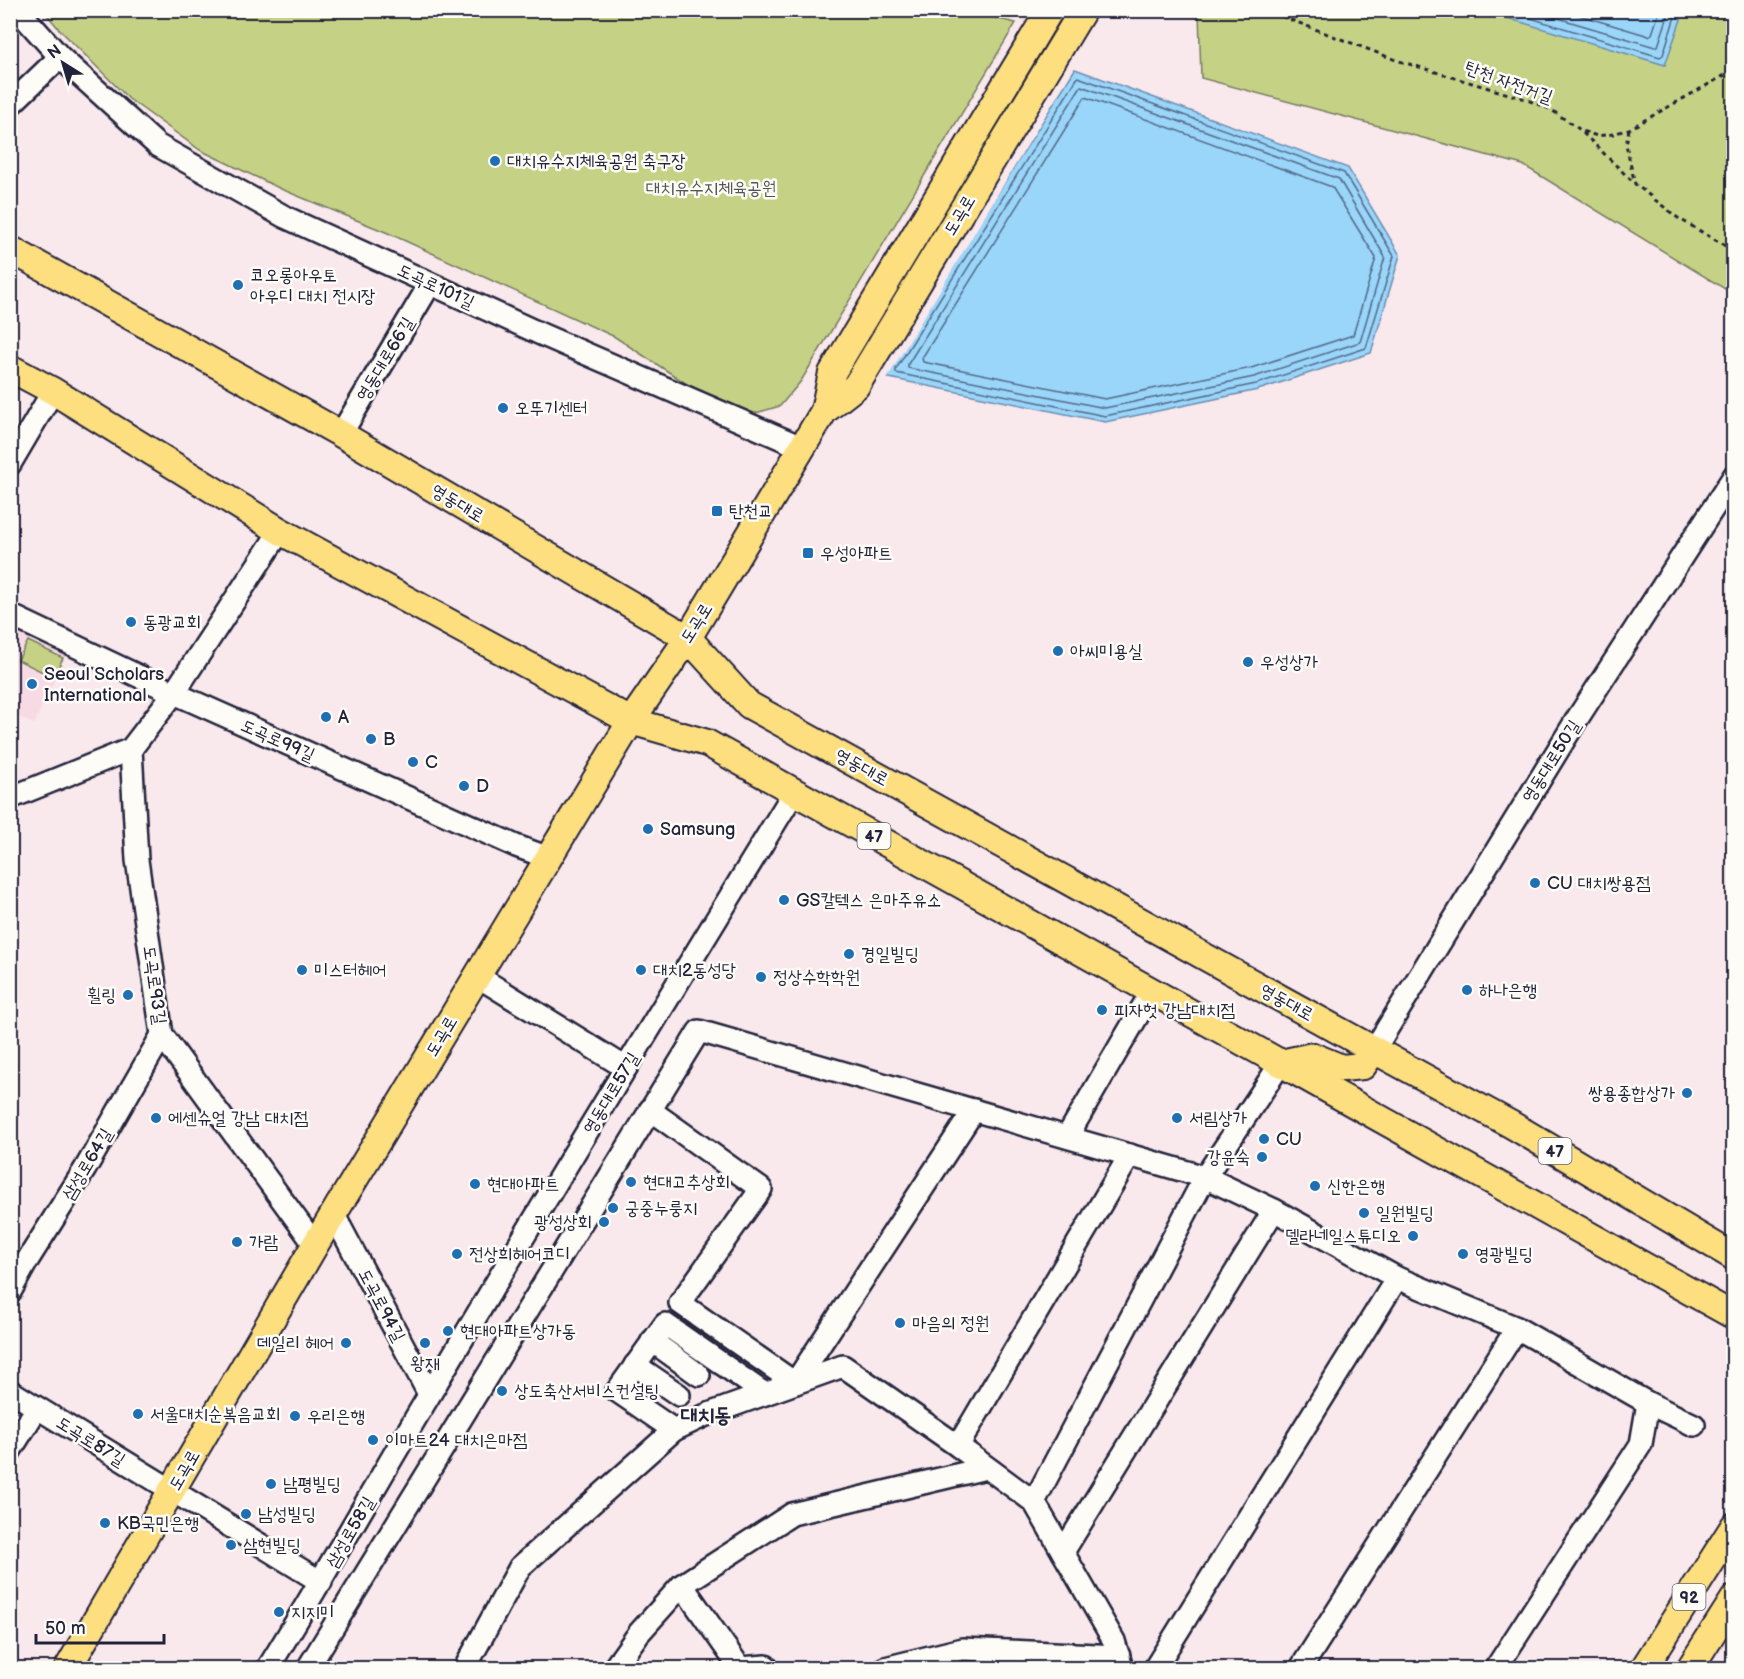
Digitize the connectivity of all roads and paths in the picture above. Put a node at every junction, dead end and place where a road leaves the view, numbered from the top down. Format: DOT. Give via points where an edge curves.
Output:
graph roads {
  1 [pos="18,10"];
  2 [pos="1050,10"];
  3 [pos="1083,10"];
  4 [pos="1264,10"];
  5 [pos="60,57"];
  6 [pos="1734,70"];
  7 [pos="10,105"];
  8 [pos="1629,129"];
  9 [pos="1582,131"];
  10 [pos="1635,184"];
  11 [pos="10,249"];
  12 [pos="1734,251"];
  13 [pos="430,284"];
  14 [pos="10,368"];
  15 [pos="53,391"];
  16 [pos="824,411"];
  17 [pos="341,434"];
  18 [pos="801,447"];
  19 [pos="10,464"];
  20 [pos="1734,476"];
  21 [pos="280,531"];
  22 [pos="10,615"];
  23 [pos="688,638"];
  24 [pos="174,693"];
  25 [pos="631,721"];
  26 [pos="131,749"];
  27 [pos="795,792"];
  28 [pos="10,798"];
  29 [pos="549,858"];
  30 [pos="477,976"];
  31 [pos="1152,991"];
  32 [pos="162,1035"];
  33 [pos="1374,1050"];
  34 [pos="1281,1063"];
  35 [pos="626,1068"];
  36 [pos="650,1110"];
  37 [pos="974,1110"];
  38 [pos="1066,1137"];
  39 [pos="1130,1155"];
  40 [pos="1204,1177"];
  41 [pos="1274,1210"];
  42 [pos="334,1215"];
  43 [pos="315,1245"];
  44 [pos="1734,1257"];
  45 [pos="19,1259"];
  46 [pos="1397,1278"];
  47 [pos="10,1292"];
  48 [pos="1734,1316"];
  49 [pos="1517,1328"];
  50 [pos="824,1339"];
  51 [pos="652,1341"];
  52 [pos="635,1365"];
  53 [pos="843,1366"];
  54 [pos="699,1375"];
  55 [pos="795,1383"];
  56 [pos="10,1391"];
  57 [pos="765,1394"];
  58 [pos="429,1395"];
  59 [pos="679,1395"];
  60 [pos="1648,1404"];
  61 [pos="37,1408"];
  62 [pos="1694,1425"];
  63 [pos="674,1430"];
  64 [pos="958,1446"];
  65 [pos="10,1451"];
  66 [pos="986,1468"];
  67 [pos="172,1491"];
  68 [pos="1034,1502"];
  69 [pos="1734,1526"];
  70 [pos="1063,1552"];
  71 [pos="321,1582"];
  72 [pos="682,1584"];
  73 [pos="1734,1599"];
  74 [pos="1121,1662"];
  75 [pos="68,1668"];
  76 [pos="268,1668"];
  77 [pos="308,1668"];
  78 [pos="465,1668"];
  79 [pos="614,1668"];
  80 [pos="767,1668"];
  81 [pos="885,1668"];
  82 [pos="1155,1668"];
  83 [pos="1301,1668"];
  84 [pos="1496,1668"];
  85 [pos="1644,1668"];
  86 [pos="1690,1668"];
  1 -- 5 [label="street, 도곡로101길"];
  2 -- 16 [label="main road, 도곡로" via="832,373"];
  3 -- 16 [label="main road, 도곡로" via="856,386"];
  4 -- 9 [label="path, 탄천 자전거길" via="1396,60 1525,99"];
  5 -- 7 [label="street"];
  5 -- 13 [label="street, 도곡로101길" via="158,145 285,217"];
  6 -- 8 [label="path, 탄천 자전거길"];
  8 -- 9 [label="path, 탄천 자전거길" via="1596,136"];
  8 -- 10 [label="path" via="1626,145"];
  9 -- 10 [label="path"];
  10 -- 12 [label="path" via="1678,218"];
  11 -- 17 [label="main road, 영동대로 / 47"];
  13 -- 17 [label="street, 영동대로66길"];
  13 -- 18 [label="street, 도곡로101길"];
  14 -- 15 [label="main road, 47"];
  15 -- 19 [label="street"];
  15 -- 21 [label="main road, 47"];
  16 -- 18 [label="main road, 도곡로"];
  17 -- 23 [label="main road, 영동대로 / 47"];
  18 -- 23 [label="main road, 도곡로"];
  20 -- 33 [label="street, 영동대로50길" via="1577,719"];
  21 -- 24 [label="street"];
  21 -- 25 [label="main road, 47"];
  22 -- 24 [label="street, 도곡로99길"];
  23 -- 25 [label="main road, 도곡로"];
  23 -- 33 [label="main road, 영동대로 / 47" via="749,705"];
  24 -- 26 [label="street"];
  24 -- 29 [label="street, 도곡로99길"];
  25 -- 27 [label="main road, 47" via="708,743"];
  25 -- 29 [label="main road, 도곡로"];
  26 -- 28 [label="street"];
  26 -- 32 [label="street, 도곡로93길" via="137,860"];
  27 -- 31 [label="main road, 47"];
  27 -- 35 [label="street, 영동대로57길"];
  29 -- 30 [label="main road, 도곡로"];
  30 -- 35 [label="street"];
  30 -- 42 [label="main road, 도곡로"];
  31 -- 34 [label="main road, 47"];
  31 -- 38 [label="street"];
  32 -- 43 [label="street, 도곡로93길"];
  32 -- 45 [label="street, 삼성로64길" via="85,1169"];
  33 -- 34 [label="main road" via="1362,1066 1342,1068 1313,1056"];
  33 -- 44 [label="main road, 영동대로 / 47" via="1512,1125"];
  34 -- 40 [label="street"];
  34 -- 48 [label="main road, 47"];
  35 -- 58 [label="street, 영동대로57길"];
  36 -- 37 [label="street" via="699,1031"];
  36 -- 55 [label="street" via="761,1189 680,1302"];
  36 -- 77 [label="street"];
  37 -- 38 [label="street"];
  37 -- 50 [label="street"];
  38 -- 39 [label="street"];
  39 -- 40 [label="street"];
  39 -- 64 [label="street"];
  40 -- 41 [label="street"];
  40 -- 68 [label="street"];
  41 -- 46 [label="street"];
  41 -- 70 [label="street"];
  42 -- 43 [label="main road, 도곡로"];
  42 -- 58 [label="street, 도곡로94길"];
  43 -- 67 [label="main road, 도곡로"];
  45 -- 47 [label="street, 삼성로64길"];
  46 -- 49 [label="street"];
  46 -- 82 [label="street"];
  49 -- 60 [label="street"];
  49 -- 83 [label="street"];
  50 -- 53 [label="street"];
  50 -- 55 [label="street"];
  51 -- 52 [label="street"];
  51 -- 54 [label="street"];
  51 -- 57 [label="street" via="665,1324"];
  52 -- 59 [label="street"];
  52 -- 63 [label="street" via="617,1391"];
  53 -- 55 [label="street"];
  53 -- 64 [label="street"];
  55 -- 57 [label="street"];
  56 -- 61 [label="street, 도곡로87길"];
  57 -- 63 [label="street"];
  58 -- 71 [label="street, 삼성로58길"];
  60 -- 62 [label="street"];
  60 -- 84 [label="street" via="1641,1444"];
  61 -- 65 [label="street"];
  61 -- 67 [label="street, 도곡로87길"];
  63 -- 78 [label="street" via="520,1568"];
  64 -- 66 [label="street"];
  66 -- 68 [label="street"];
  66 -- 72 [label="street" via="792,1514"];
  67 -- 71 [label="street, 도곡로87길"];
  67 -- 75 [label="main road, 도곡로"];
  68 -- 70 [label="street"];
  69 -- 85 [label="main road, 92"];
  70 -- 74 [label="street" via="1114,1641"];
  71 -- 76 [label="street, 삼성로58길"];
  72 -- 79 [label="street"];
  72 -- 80 [label="street" via="740,1668"];
  73 -- 86 [label="main road, 92"];
  74 -- 81 [label="street" via="962,1649"];
}
